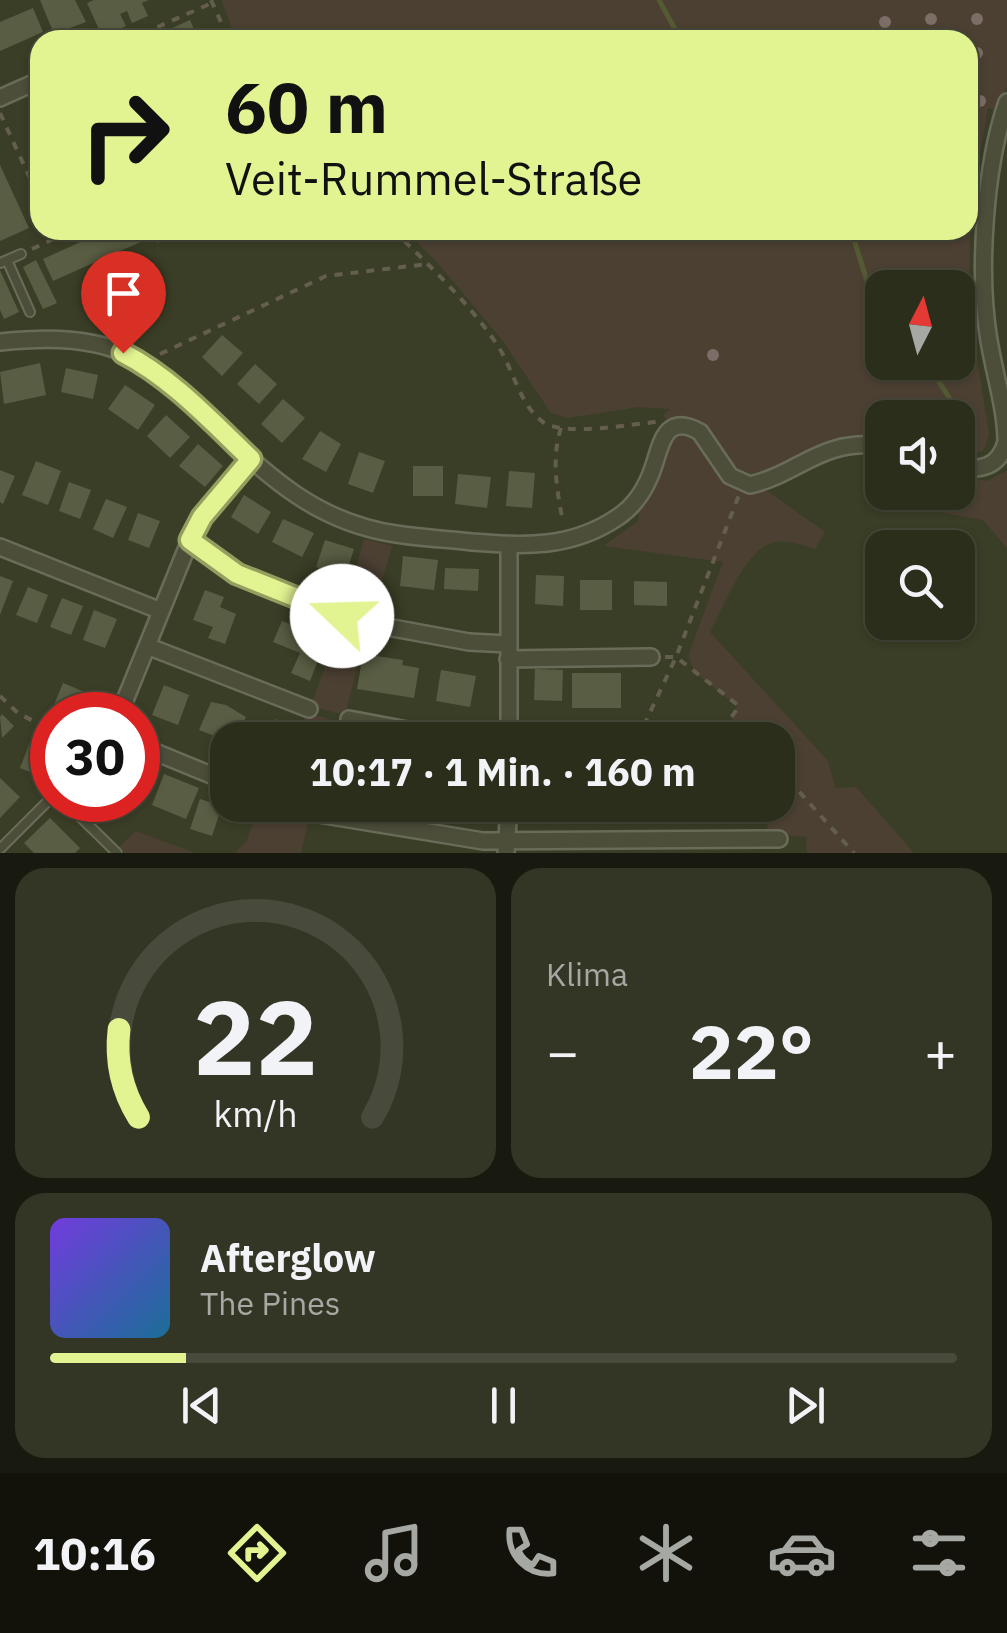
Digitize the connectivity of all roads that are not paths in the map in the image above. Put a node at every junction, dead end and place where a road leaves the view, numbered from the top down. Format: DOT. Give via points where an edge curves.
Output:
graph roads {
  1 [pos="30,84"];
  2 [pos="0,98"];
  3 [pos="1007,102"];
  4 [pos="21,254"];
  5 [pos="3,262"];
  6 [pos="30,312"];
  7 [pos="0,342"];
  8 [pos="865,446"];
  9 [pos="251,459"];
  10 [pos="975,466"];
  11 [pos="190,540"];
  12 [pos="509,545"];
  13 [pos="0,547"];
  14 [pos="161,610"];
  15 [pos="342,616"];
  16 [pos="371,624"];
  17 [pos="147,646"];
  18 [pos="508,651"];
  19 [pos="651,657"];
  20 [pos="128,692"];
  21 [pos="310,709"];
  22 [pos="349,719"];
  23 [pos="365,722"];
  24 [pos="509,722"];
  25 [pos="160,754"];
  26 [pos="210,775"];
  27 [pos="30,819"];
  28 [pos="85,822"];
  29 [pos="360,822"];
  30 [pos="507,822"];
  31 [pos="779,839"];
  32 [pos="506,847"];
  33 [pos="0,849"];
  34 [pos="117,853"];
  1 -- 2 [label="street"];
  3 -- 10 [label="street" via="996,145 983,276 1006,442 990,466"];
  4 -- 5 [label="lane"];
  5 -- 6 [label="lane"];
  7 -- 9 [label="street" via="98,344 142,362"];
  8 -- 12 [label="street" via="843,446 744,484 730,476 700,432 670,429 628,510 566,542"];
  9 -- 11 [label="street"];
  9 -- 12 [label="street" via="302,502 370,530"];
  11 -- 14 [label="street"];
  11 -- 15 [label="street" via="237,574"];
  12 -- 18 [label="street"];
  13 -- 14 [label="street"];
  14 -- 17 [label="street"];
  16 -- 18 [label="street"];
  17 -- 20 [label="street"];
  17 -- 21 [label="street"];
  18 -- 19 [label="street"];
  18 -- 24 [label="street"];
  22 -- 23 [label="street"];
  25 -- 26 [label="street"];
  27 -- 33 [label="lane"];
  28 -- 34 [label="lane"];
  29 -- 32 [label="street"];
  30 -- 32 [label="street"];
  31 -- 32 [label="street"];
}
